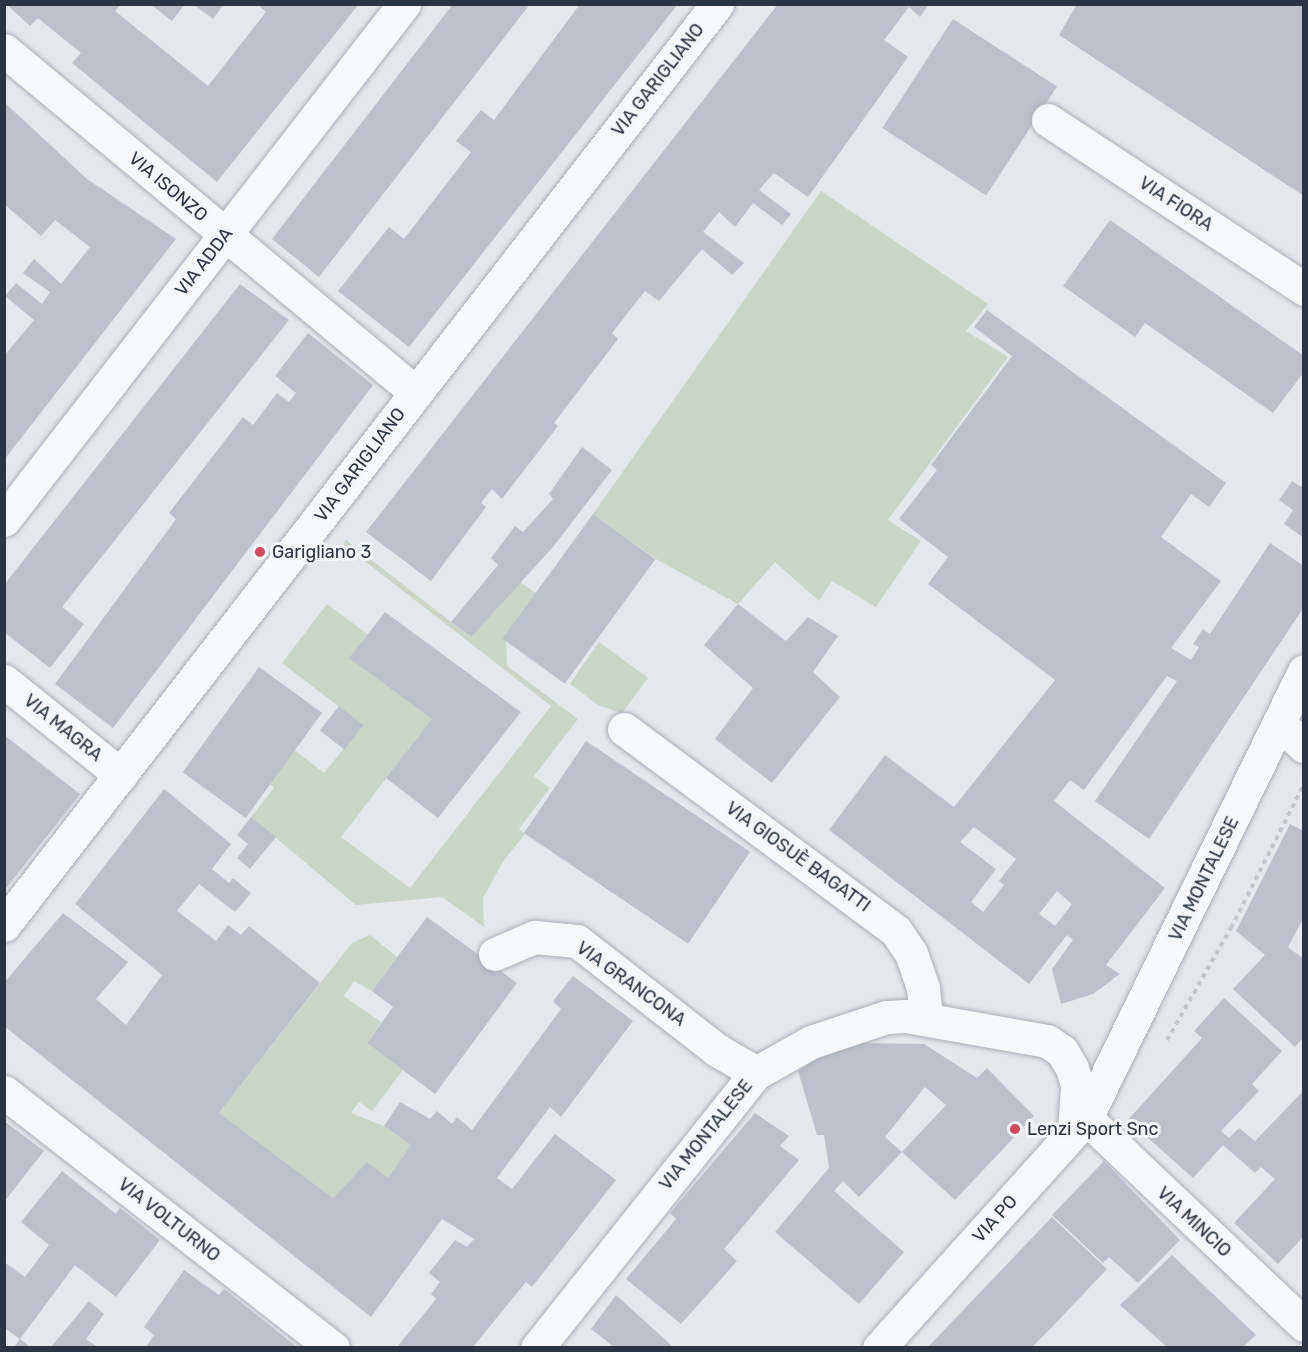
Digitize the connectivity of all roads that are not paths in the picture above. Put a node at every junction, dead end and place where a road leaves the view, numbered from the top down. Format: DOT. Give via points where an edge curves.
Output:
graph roads {
  1 [pos="404,4"];
  2 [pos="717,4"];
  3 [pos="4,50"];
  4 [pos="1048,120"];
  5 [pos="225,236"];
  6 [pos="1304,289"];
  7 [pos="416,392"];
  8 [pos="4,520"];
  9 [pos="1304,671"];
  10 [pos="4,681"];
  11 [pos="1279,723"];
  12 [pos="624,729"];
  13 [pos="1304,746"];
  14 [pos="121,775"];
  15 [pos="4,926"];
  16 [pos="495,954"];
  17 [pos="926,1018"];
  18 [pos="756,1073"];
  19 [pos="1103,1086"];
  20 [pos="4,1092"];
  21 [pos="1080,1125"];
  22 [pos="1304,1325"];
  23 [pos="333,1347"];
  24 [pos="537,1347"];
  25 [pos="879,1347"];
  1 -- 5 [label="street, VIA ADDA"];
  2 -- 7 [label="street, VIA GARIGLIANO"];
  3 -- 5 [label="street, VIA ISONZO"];
  4 -- 6 [label="street, VIA FIORA"];
  5 -- 7 [label="street, VIA ISONZO"];
  5 -- 8 [label="street, VIA ADDA"];
  7 -- 14 [label="street, VIA GARIGLIANO"];
  9 -- 11 [label="street, VIA MONTALESE"];
  10 -- 14 [label="street, VIA MAGRA"];
  11 -- 13 [label="street"];
  11 -- 19 [label="street, VIA MONTALESE"];
  12 -- 17 [label="street, VIA GIOSUÈ BAGATTI" via="896,931 911,953 923,988"];
  14 -- 15 [label="street, VIA GARIGLIANO"];
  16 -- 18 [label="street, VIA GRANCONA" via="534,937 577,941 717,1050"];
  17 -- 18 [label="street, VIA MONTALESE" via="886,1017 811,1042"];
  17 -- 21 [label="street, VIA MONTALESE" via="1026,1035 1047,1041 1062,1051 1077,1086"];
  18 -- 24 [label="street, VIA MONTALESE"];
  19 -- 21 [label="street, VIA PO"];
  20 -- 23 [label="street, VIA VOLTURNO"];
  21 -- 22 [label="street, VIA MINCIO"];
  21 -- 25 [label="street, VIA PO"];
}
